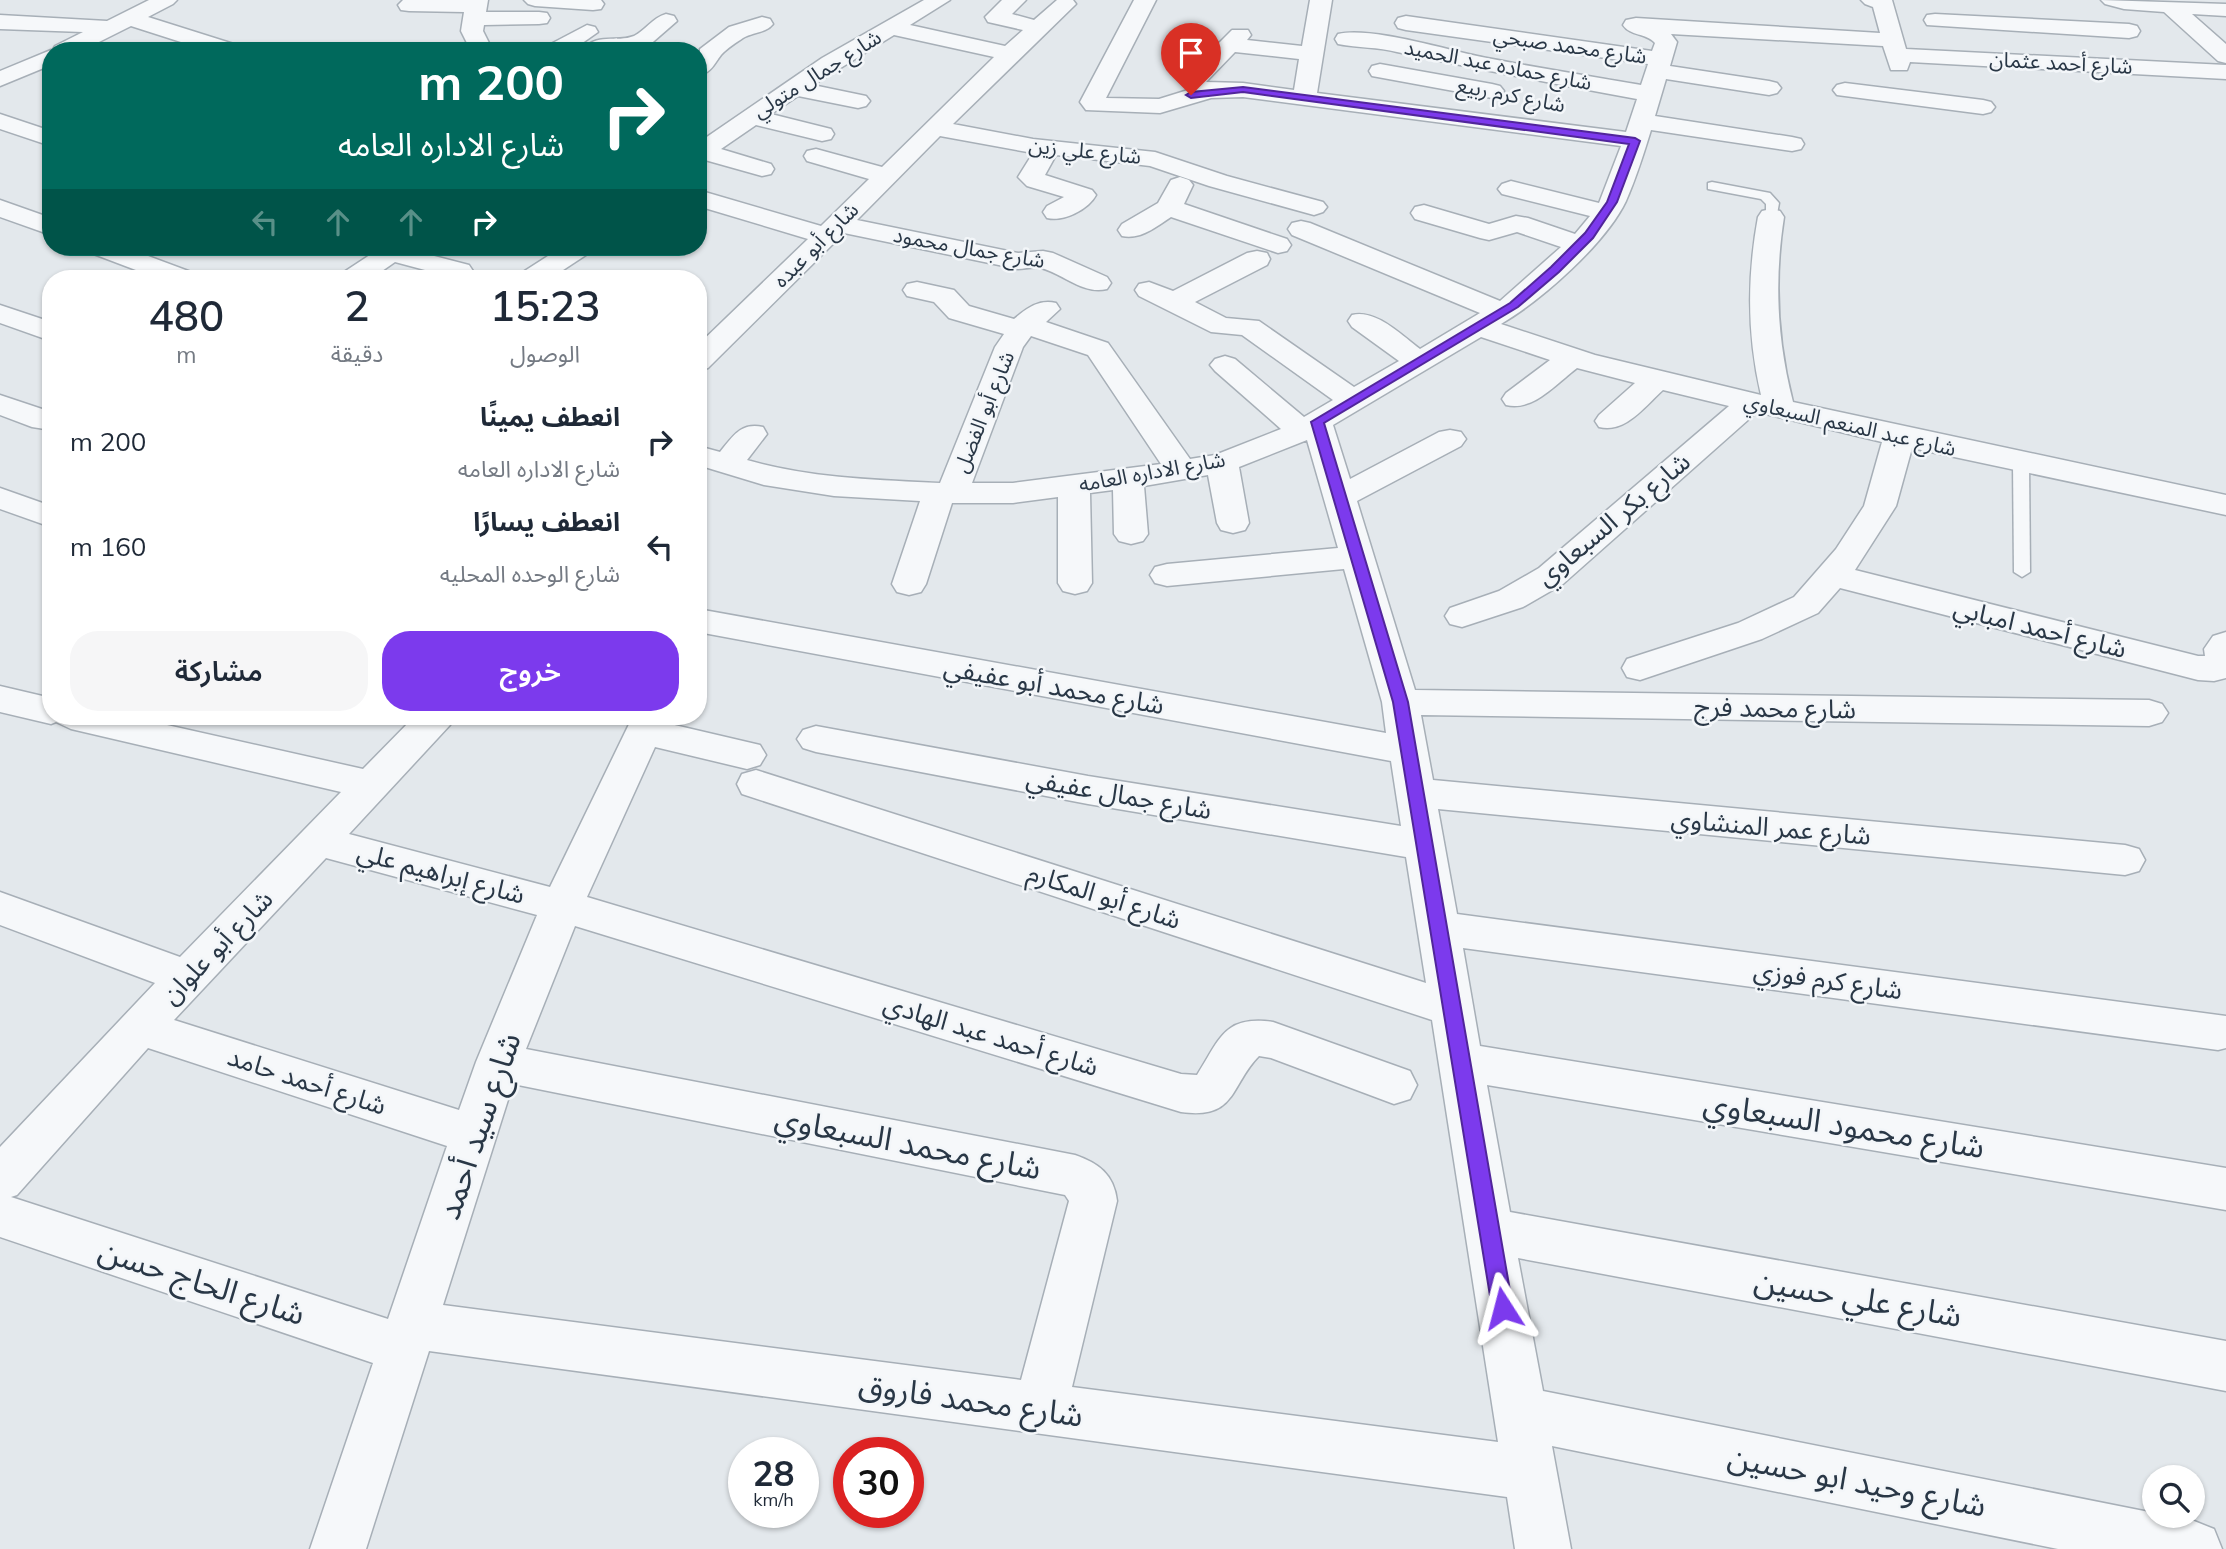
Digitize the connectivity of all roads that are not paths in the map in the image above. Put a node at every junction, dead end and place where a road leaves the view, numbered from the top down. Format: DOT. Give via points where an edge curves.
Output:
graph roads {
  1 [pos="166,0"];
  2 [pos="939,0"];
  3 [pos="1015,0"];
  4 [pos="1143,0"];
  5 [pos="1321,0"];
  6 [pos="1872,0"];
  7 [pos="2013,0"];
  8 [pos="2110,3"];
  9 [pos="1065,4"];
  10 [pos="1417,4"];
  11 [pos="408,5"];
  12 [pos="593,5"];
  13 [pos="41,6"];
  14 [pos="2170,6"];
  15 [pos="475,8"];
  16 [pos="537,9"];
  17 [pos="2226,10"];
  18 [pos="1499,15"];
  19 [pos="1623,18"];
  20 [pos="1935,20"];
  21 [pos="666,21"];
  22 [pos="1396,22"];
  23 [pos="2,23"];
  24 [pos="121,23"];
  25 [pos="762,24"];
  26 [pos="2027,25"];
  27 [pos="892,28"];
  28 [pos="1038,28"];
  29 [pos="2129,31"];
  30 [pos="1346,39"];
  31 [pos="82,42"];
  32 [pos="197,42"];
  33 [pos="478,42"];
  34 [pos="639,42"];
  35 [pos="1894,47"];
  36 [pos="1312,54"];
  37 [pos="925,55"];
  38 [pos="2226,55"];
  39 [pos="42,61"];
  40 [pos="1003,61"];
  41 [pos="707,62"];
  42 [pos="1380,71"];
  43 [pos="816,72"];
  44 [pos="2226,72"];
  45 [pos="0,79"];
  46 [pos="877,86"];
  47 [pos="793,88"];
  48 [pos="1769,88"];
  49 [pos="1845,90"];
  50 [pos="1209,91"];
  51 [pos="1511,95"];
  52 [pos="1645,95"];
  53 [pos="1304,98"];
  54 [pos="1907,98"];
  55 [pos="858,101"];
  56 [pos="1135,107"];
  57 [pos="1983,107"];
  58 [pos="750,116"];
  59 [pos="0,121"];
  60 [pos="935,128"];
  61 [pos="42,136"];
  62 [pos="1792,144"];
  63 [pos="707,148"];
  64 [pos="1048,148"];
  65 [pos="1111,153"];
  66 [pos="707,155"];
  67 [pos="762,169"];
  68 [pos="1187,170"];
  69 [pos="887,176"];
  70 [pos="1712,186"];
  71 [pos="1511,190"];
  72 [pos="1605,196"];
  73 [pos="707,200"];
  74 [pos="0,208"];
  75 [pos="1169,208"];
  76 [pos="1056,212"];
  77 [pos="1424,213"];
  78 [pos="1771,217"];
  79 [pos="1206,219"];
  80 [pos="42,224"];
  81 [pos="832,230"];
  82 [pos="1131,230"];
  83 [pos="1178,235"];
  84 [pos="1580,245"];
  85 [pos="124,256"];
  86 [pos="386,256"];
  87 [pos="413,256"];
  88 [pos="566,256"];
  89 [pos="160,270"];
  90 [pos="366,270"];
  91 [pos="455,270"];
  92 [pos="545,270"];
  93 [pos="1097,283"];
  94 [pos="917,290"];
  95 [pos="1051,306"];
  96 [pos="0,313"];
  97 [pos="1491,319"];
  98 [pos="1362,321"];
  99 [pos="1023,327"];
  100 [pos="42,329"];
  101 [pos="712,330"];
  102 [pos="1570,359"];
  103 [pos="1418,361"];
  104 [pos="1225,365"];
  105 [pos="1657,380"];
  106 [pos="1517,399"];
  107 [pos="1353,400"];
  108 [pos="0,404"];
  109 [pos="1765,406"];
  110 [pos="42,419"];
  111 [pos="1610,421"];
  112 [pos="1310,427"];
  113 [pos="752,434"];
  114 [pos="1899,438"];
  115 [pos="1450,439"];
  116 [pos="712,459"];
  117 [pos="1222,463"];
  118 [pos="2021,463"];
  119 [pos="1182,471"];
  120 [pos="1128,479"];
  121 [pos="1074,486"];
  122 [pos="945,493"];
  123 [pos="1339,497"];
  124 [pos="0,498"];
  125 [pos="2226,505"];
  126 [pos="42,514"];
  127 [pos="1233,523"];
  128 [pos="1131,534"];
  129 [pos="1357,557"];
  130 [pos="2022,572"];
  131 [pos="1167,575"];
  132 [pos="1833,575"];
  133 [pos="1075,583"];
  134 [pos="909,584"];
  135 [pos="1462,616"];
  136 [pos="707,622"];
  137 [pos="2226,644"];
  138 [pos="1640,668"];
  139 [pos="0,699"];
  140 [pos="1401,702"];
  141 [pos="42,709"];
  142 [pos="2148,713"];
  143 [pos="110,725"];
  144 [pos="429,725"];
  145 [pos="640,725"];
  146 [pos="651,725"];
  147 [pos="816,739"];
  148 [pos="1410,751"];
  149 [pos="372,785"];
  150 [pos="1416,793"];
  151 [pos="320,841"];
  152 [pos="1424,845"];
  153 [pos="2125,860"];
  154 [pos="562,906"];
  155 [pos="0,908"];
  156 [pos="1438,928"];
  157 [pos="188,977"];
  158 [pos="1452,1009"];
  159 [pos="139,1027"];
  160 [pos="2218,1032"];
  161 [pos="498,1062"];
  162 [pos="1461,1062"];
  163 [pos="1394,1085"];
  164 [pos="474,1135"];
  165 [pos="0,1180"];
  166 [pos="2226,1189"];
  167 [pos="0,1215"];
  168 [pos="1489,1230"];
  169 [pos="408,1337"];
  170 [pos="2226,1366"];
  171 [pos="1040,1409"];
  172 [pos="1520,1413"];
  173 [pos="1530,1473"];
  174 [pos="338,1549"];
  175 [pos="1543,1549"];
  176 [pos="2194,1549"];
  1 -- 24 [label="street"];
  2 -- 27 [label="street, شارع جمال متولي"];
  3 -- 28 [label="street" via="996,17"];
  4 -- 56 [label="street" via="1092,101 1097,106"];
  5 -- 36 [label="street"];
  6 -- 35 [label="street" via="1883,4"];
  7 -- 26 [label="street"];
  8 -- 14 [label="street"];
  9 -- 28 [label="street, شارع أبو عبده"];
  10 -- 18 [label="street"];
  11 -- 15 [label="street"];
  12 -- 16 [label="street"];
  13 -- 23 [label="street"];
  14 -- 17 [label="street"];
  14 -- 38 [label="street"];
  15 -- 16 [label="street"];
  15 -- 33 [label="street" via="472,31"];
  19 -- 35 [label="street, شارع أحمد عثمان"];
  19 -- 52 [label="street"];
  20 -- 26 [label="street"];
  21 -- 34 [label="street"];
  22 -- 52 [label="street, شارع محمد صبحي"];
  23 -- 24 [label="street"];
  24 -- 31 [label="street"];
  24 -- 32 [label="street"];
  25 -- 41 [label="street" via="734,34 708,54"];
  26 -- 29 [label="street"];
  27 -- 40 [label="street"];
  27 -- 43 [label="street, شارع جمال متولي"];
  28 -- 40 [label="street, شارع أبو عبده"];
  30 -- 52 [label="street, شارع حماده عبد الحميد" via="1393,44"];
  35 -- 44 [label="street, شارع أحمد عثمان"];
  35 -- 54 [label="street"];
  36 -- 50 [label="street" via="1235,40 1194,81"];
  36 -- 53 [label="street"];
  37 -- 40 [label="street"];
  39 -- 45 [label="street"];
  40 -- 60 [label="street, شارع أبو عبده"];
  42 -- 51 [label="street, شارع كرم ربيع"];
  43 -- 46 [label="street"];
  43 -- 47 [label="street, شارع جمال متولي"];
  47 -- 55 [label="street"];
  47 -- 58 [label="street, شارع جمال متولي"];
  48 -- 52 [label="street"];
  49 -- 54 [label="street"];
  50 -- 53 [label="street"];
  50 -- 56 [label="street" via="1167,105"];
  52 -- 53 [label="street"];
  52 -- 62 [label="street"];
  52 -- 72 [label="street, شارع الاداره العامه"];
  54 -- 57 [label="street"];
  56 -- 65 [label="street"];
  58 -- 63 [label="street, شارع جمال متولي"];
  58 -- 69 [label="street"];
  59 -- 61 [label="street"];
  60 -- 64 [label="street, شارع علي زين"];
  60 -- 69 [label="street, شارع أبو عبده"];
  64 -- 65 [label="street, شارع علي زين"];
  64 -- 76 [label="street" via="1031,177 1083,195"];
  65 -- 68 [label="street, شارع علي زين" via="1155,159"];
  66 -- 67 [label="street"];
  68 -- 75 [label="street"];
  68 -- 97 [label="street, شارع علي زين" via="1307,218"];
  69 -- 81 [label="street, شارع أبو عبده"];
  70 -- 78 [label="lane" via="1765,196 1773,203"];
  71 -- 72 [label="street"];
  72 -- 84 [label="street, شارع الاداره العامه"];
  73 -- 81 [label="street, شارع جمال محمود"];
  74 -- 80 [label="street"];
  75 -- 79 [label="street"];
  75 -- 82 [label="street"];
  77 -- 84 [label="street" via="1489,232 1516,224 1528,226"];
  78 -- 109 [label="street" via="1761,285 1768,364"];
  79 -- 83 [label="street"];
  79 -- 107 [label="street" via="1267,252 1161,296 1221,326 1249,327"];
  81 -- 93 [label="street, شارع جمال محمود" via="1018,261 1043,259"];
  81 -- 101 [label="street, شارع أبو عبده"];
  84 -- 97 [label="street, شارع الاداره العامه" via="1514,305"];
  85 -- 89 [label="street"];
  86 -- 90 [label="street"];
  87 -- 91 [label="street"];
  88 -- 92 [label="street"];
  94 -- 99 [label="street" via="944,296 959,312"];
  95 -- 99 [label="street, شارع أبو الفضل"];
  96 -- 100 [label="street"];
  97 -- 102 [label="street, شارع عبد المنعم السبعاوي"];
  97 -- 103 [label="street, شارع الاداره العامه"];
  98 -- 103 [label="street"];
  99 -- 119 [label="street" via="1098,349"];
  99 -- 122 [label="street, شارع أبو الفضل" via="1004,357"];
  102 -- 105 [label="street, شارع عبد المنعم السبعاوي"];
  102 -- 106 [label="street"];
  103 -- 107 [label="street, شارع الاداره العامه"];
  104 -- 112 [label="street"];
  105 -- 109 [label="street, شارع عبد المنعم السبعاوي"];
  105 -- 111 [label="street"];
  107 -- 112 [label="street, شارع الاداره العامه"];
  108 -- 110 [label="street"];
  109 -- 114 [label="street, شارع عبد المنعم السبعاوي"];
  109 -- 135 [label="street, شارع بكر السبعاوي" via="1551,576 1511,599"];
  112 -- 117 [label="street, شارع الاداره العامه"];
  112 -- 123 [label="street"];
  113 -- 116 [label="street"];
  114 -- 118 [label="street, شارع عبد المنعم السبعاوي"];
  114 -- 132 [label="street" via="1880,506"];
  115 -- 123 [label="street"];
  116 -- 122 [label="street, شارع الاداره العامه" via="764,475 834,486"];
  117 -- 119 [label="street, شارع الاداره العامه"];
  117 -- 127 [label="street"];
  118 -- 125 [label="street, شارع عبد المنعم السبعاوي"];
  118 -- 130 [label="lane"];
  119 -- 120 [label="street, شارع الاداره العامه"];
  120 -- 121 [label="street, شارع الاداره العامه"];
  120 -- 128 [label="street"];
  121 -- 122 [label="street, شارع الاداره العامه" via="1013,493"];
  121 -- 133 [label="street"];
  122 -- 134 [label="street, شارع أبو الفضل"];
  123 -- 129 [label="street"];
  124 -- 126 [label="street"];
  129 -- 131 [label="street"];
  129 -- 140 [label="street"];
  132 -- 137 [label="street, شارع أحمد امبابي" via="2198,668 2225,666 2222,649"];
  132 -- 138 [label="street" via="1806,605 1750,631"];
  136 -- 148 [label="street, شارع محمد أبو عفيفي"];
  139 -- 141 [label="street"];
  140 -- 142 [label="street, شارع محمد فرج"];
  140 -- 148 [label="street"];
  143 -- 149 [label="street"];
  144 -- 149 [label="street, شارع أبو علوان"];
  145 -- 154 [label="street, شارع سيد أحمد"];
  146 -- 158 [label="street, شارع أبو المكارم" via="751,769"];
  147 -- 152 [label="street, شارع جمال عفيفي" via="1088,790"];
  148 -- 150 [label="street"];
  149 -- 151 [label="street, شارع أبو علوان"];
  150 -- 152 [label="street"];
  150 -- 153 [label="street, شارع عمر المنشاوي"];
  151 -- 154 [label="street, شارع إبراهيم علي"];
  151 -- 157 [label="street, شارع أبو علوان"];
  152 -- 156 [label="street"];
  154 -- 161 [label="street, شارع سيد أحمد"];
  154 -- 163 [label="street, شارع أحمد عبد الهادي" via="1181,1093 1212,1090 1240,1045 1251,1037 1273,1040"];
  155 -- 157 [label="street"];
  156 -- 158 [label="street"];
  156 -- 160 [label="street, شارع كرم فوزي"];
  157 -- 159 [label="street, شارع أبو علوان"];
  158 -- 162 [label="street"];
  159 -- 164 [label="street, شارع أحمد حامد"];
  159 -- 165 [label="street, شارع أبو علوان"];
  161 -- 164 [label="street, شارع سيد أحمد"];
  161 -- 171 [label="street, شارع محمد السبعاوي" via="1083,1180 1093,1201"];
  162 -- 166 [label="street, شارع محمود السبعاوي"];
  162 -- 168 [label="street"];
  164 -- 169 [label="street, شارع سيد أحمد"];
  167 -- 169 [label="street, شارع الحاج حسن"];
  168 -- 170 [label="street, شارع علي حسين"];
  168 -- 172 [label="street"];
  169 -- 171 [label="street, شارع محمد فاروق"];
  169 -- 174 [label="street, شارع سيد أحمد"];
  171 -- 173 [label="street, شارع محمد فاروق"];
  172 -- 173 [label="street"];
  172 -- 176 [label="street, شارع وحيد ابو حسين"];
  173 -- 175 [label="street"];
}
